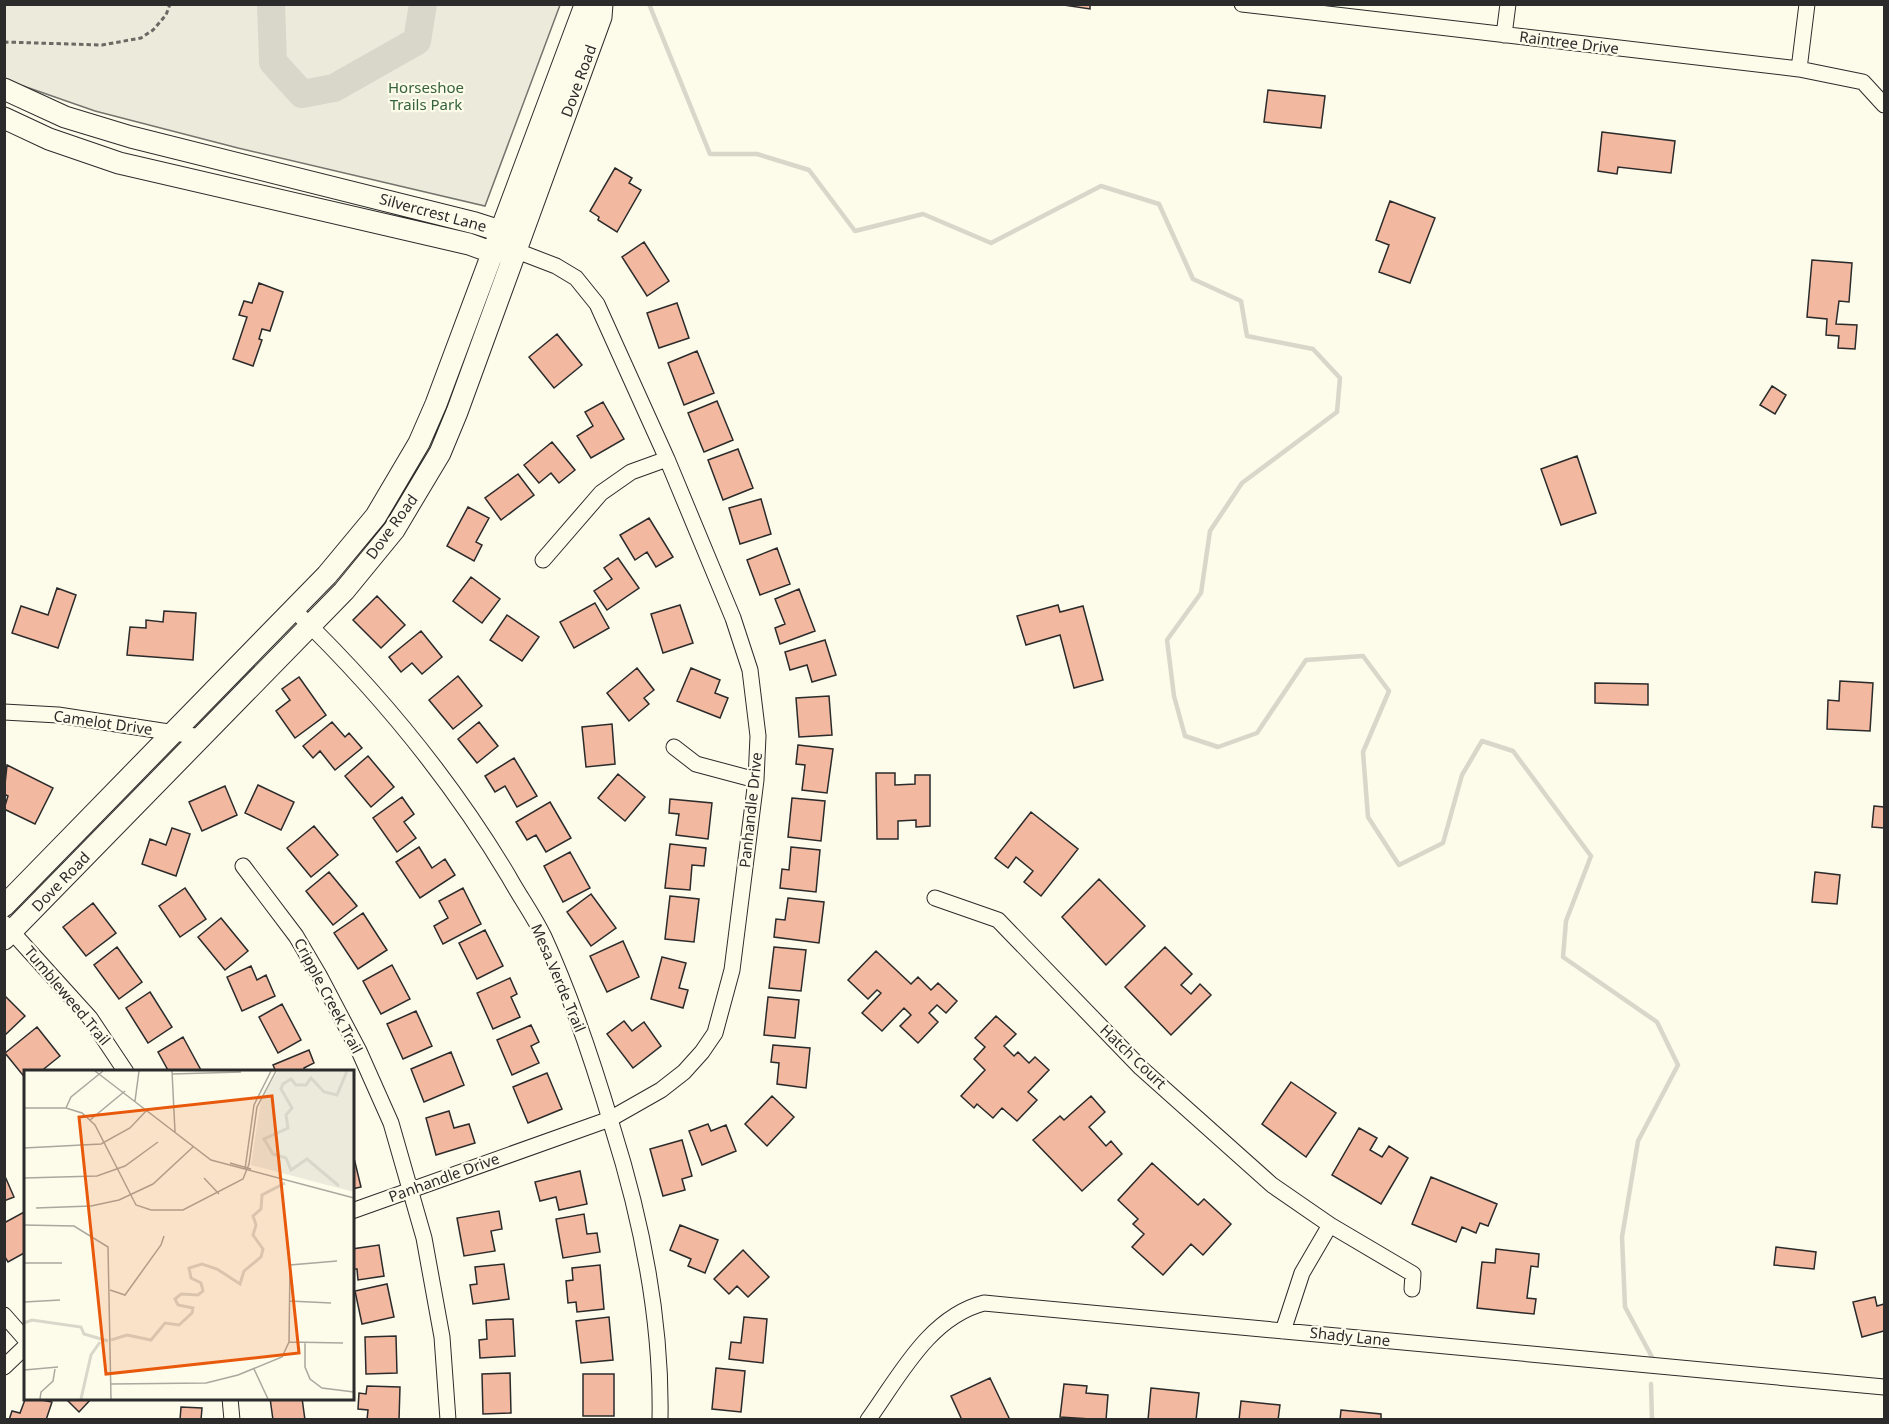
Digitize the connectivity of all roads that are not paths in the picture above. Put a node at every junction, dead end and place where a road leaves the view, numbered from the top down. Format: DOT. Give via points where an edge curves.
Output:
graph roads {
  1 [pos="588,4"];
  2 [pos="602,4"];
  3 [pos="1242,4"];
  4 [pos="1508,4"];
  5 [pos="1807,4"];
  6 [pos="1504,35"];
  7 [pos="1799,69"];
  8 [pos="4,89"];
  9 [pos="1884,105"];
  10 [pos="4,118"];
  11 [pos="500,231"];
  12 [pos="517,251"];
  13 [pos="491,252"];
  14 [pos="666,459"];
  15 [pos="543,560"];
  16 [pos="294,610"];
  17 [pos="311,625"];
  18 [pos="4,712"];
  19 [pos="173,733"];
  20 [pos="201,737"];
  21 [pos="674,747"];
  22 [pos="756,780"];
  23 [pos="243,866"];
  24 [pos="935,897"];
  25 [pos="4,906"];
  26 [pos="7,931"];
  27 [pos="125,1070"];
  28 [pos="610,1119"];
  29 [pos="411,1190"];
  30 [pos="354,1210"];
  31 [pos="1330,1225"];
  32 [pos="1412,1289"];
  33 [pos="4,1315"];
  34 [pos="1282,1331"];
  35 [pos="24,1338"];
  36 [pos="24,1348"];
  37 [pos="4,1367"];
  38 [pos="1884,1387"];
  39 [pos="230,1400"];
  40 [pos="232,1419"];
  41 [pos="448,1419"];
  42 [pos="660,1419"];
  43 [pos="868,1419"];
  1 -- 11 [label="main road, Dove Road"];
  2 -- 12 [label="main road, Dove Road" via="602,17"];
  3 -- 6 [label="street, Raintree Drive"];
  4 -- 6 [label="street"];
  5 -- 7 [label="street"];
  6 -- 7 [label="street, Raintree Drive"];
  7 -- 9 [label="street, Raintree Drive" via="1863,82"];
  8 -- 11 [label="main road, Silvercrest Lane" via="65,117 120,134"];
  10 -- 13 [label="main road, Silvercrest Lane" via="49,139 119,163"];
  11 -- 12 [label="main road, Silvercrest Lane"];
  11 -- 13 [label="main road, Dove Road"];
  12 -- 13 [label="main road, Silvercrest Lane"];
  12 -- 14 [label="street, Panhandle Drive" via="556,266 587,289"];
  12 -- 17 [label="main road, Dove Road" via="457,412 418,493 394,530"];
  13 -- 16 [label="main road, Dove Road" via="436,404 399,481 376,516"];
  14 -- 15 [label="street" via="631,472 601,493"];
  14 -- 22 [label="street, Panhandle Drive" via="733,618 750,670 757,724"];
  16 -- 17 [label="street, Mesa Verde Trail"];
  16 -- 19 [label="main road, Dove Road"];
  17 -- 20 [label="main road, Dove Road"];
  17 -- 28 [label="street, Mesa Verde Trail" via="403,724 436,765 490,846 543,935 597,1071"];
  18 -- 19 [label="street, Camelot Drive" via="58,715"];
  19 -- 20 [label="street, Camelot Drive"];
  19 -- 25 [label="main road, Dove Road"];
  20 -- 26 [label="main road, Dove Road"];
  21 -- 22 [label="street" via="696,764"];
  22 -- 28 [label="street, Panhandle Drive" via="732,970 715,1033 684,1072"];
  23 -- 29 [label="street, Cripple Creek Trail" via="296,936 319,975 391,1123"];
  24 -- 31 [label="street, Hatch Court" via="998,920 1141,1068 1272,1185"];
  26 -- 27 [label="street, Tumbleweed Trail" via="90,1018"];
  28 -- 29 [label="street, Panhandle Drive"];
  28 -- 42 [label="street, Mesa Verde Trail" via="634,1195 646,1260 657,1339"];
  29 -- 30 [label="street, Panhandle Drive"];
  29 -- 41 [label="street, Cripple Creek Trail" via="442,1337"];
  31 -- 32 [label="street, Hatch Court" via="1413,1274"];
  31 -- 34 [label="street" via="1302,1273"];
  33 -- 35 [label="street"];
  34 -- 38 [label="street, Shady Lane"];
  34 -- 43 [label="street, Shady Lane" via="984,1303 954,1315 928,1338"];
  36 -- 37 [label="street"];
  39 -- 40 [label="street"];
}
